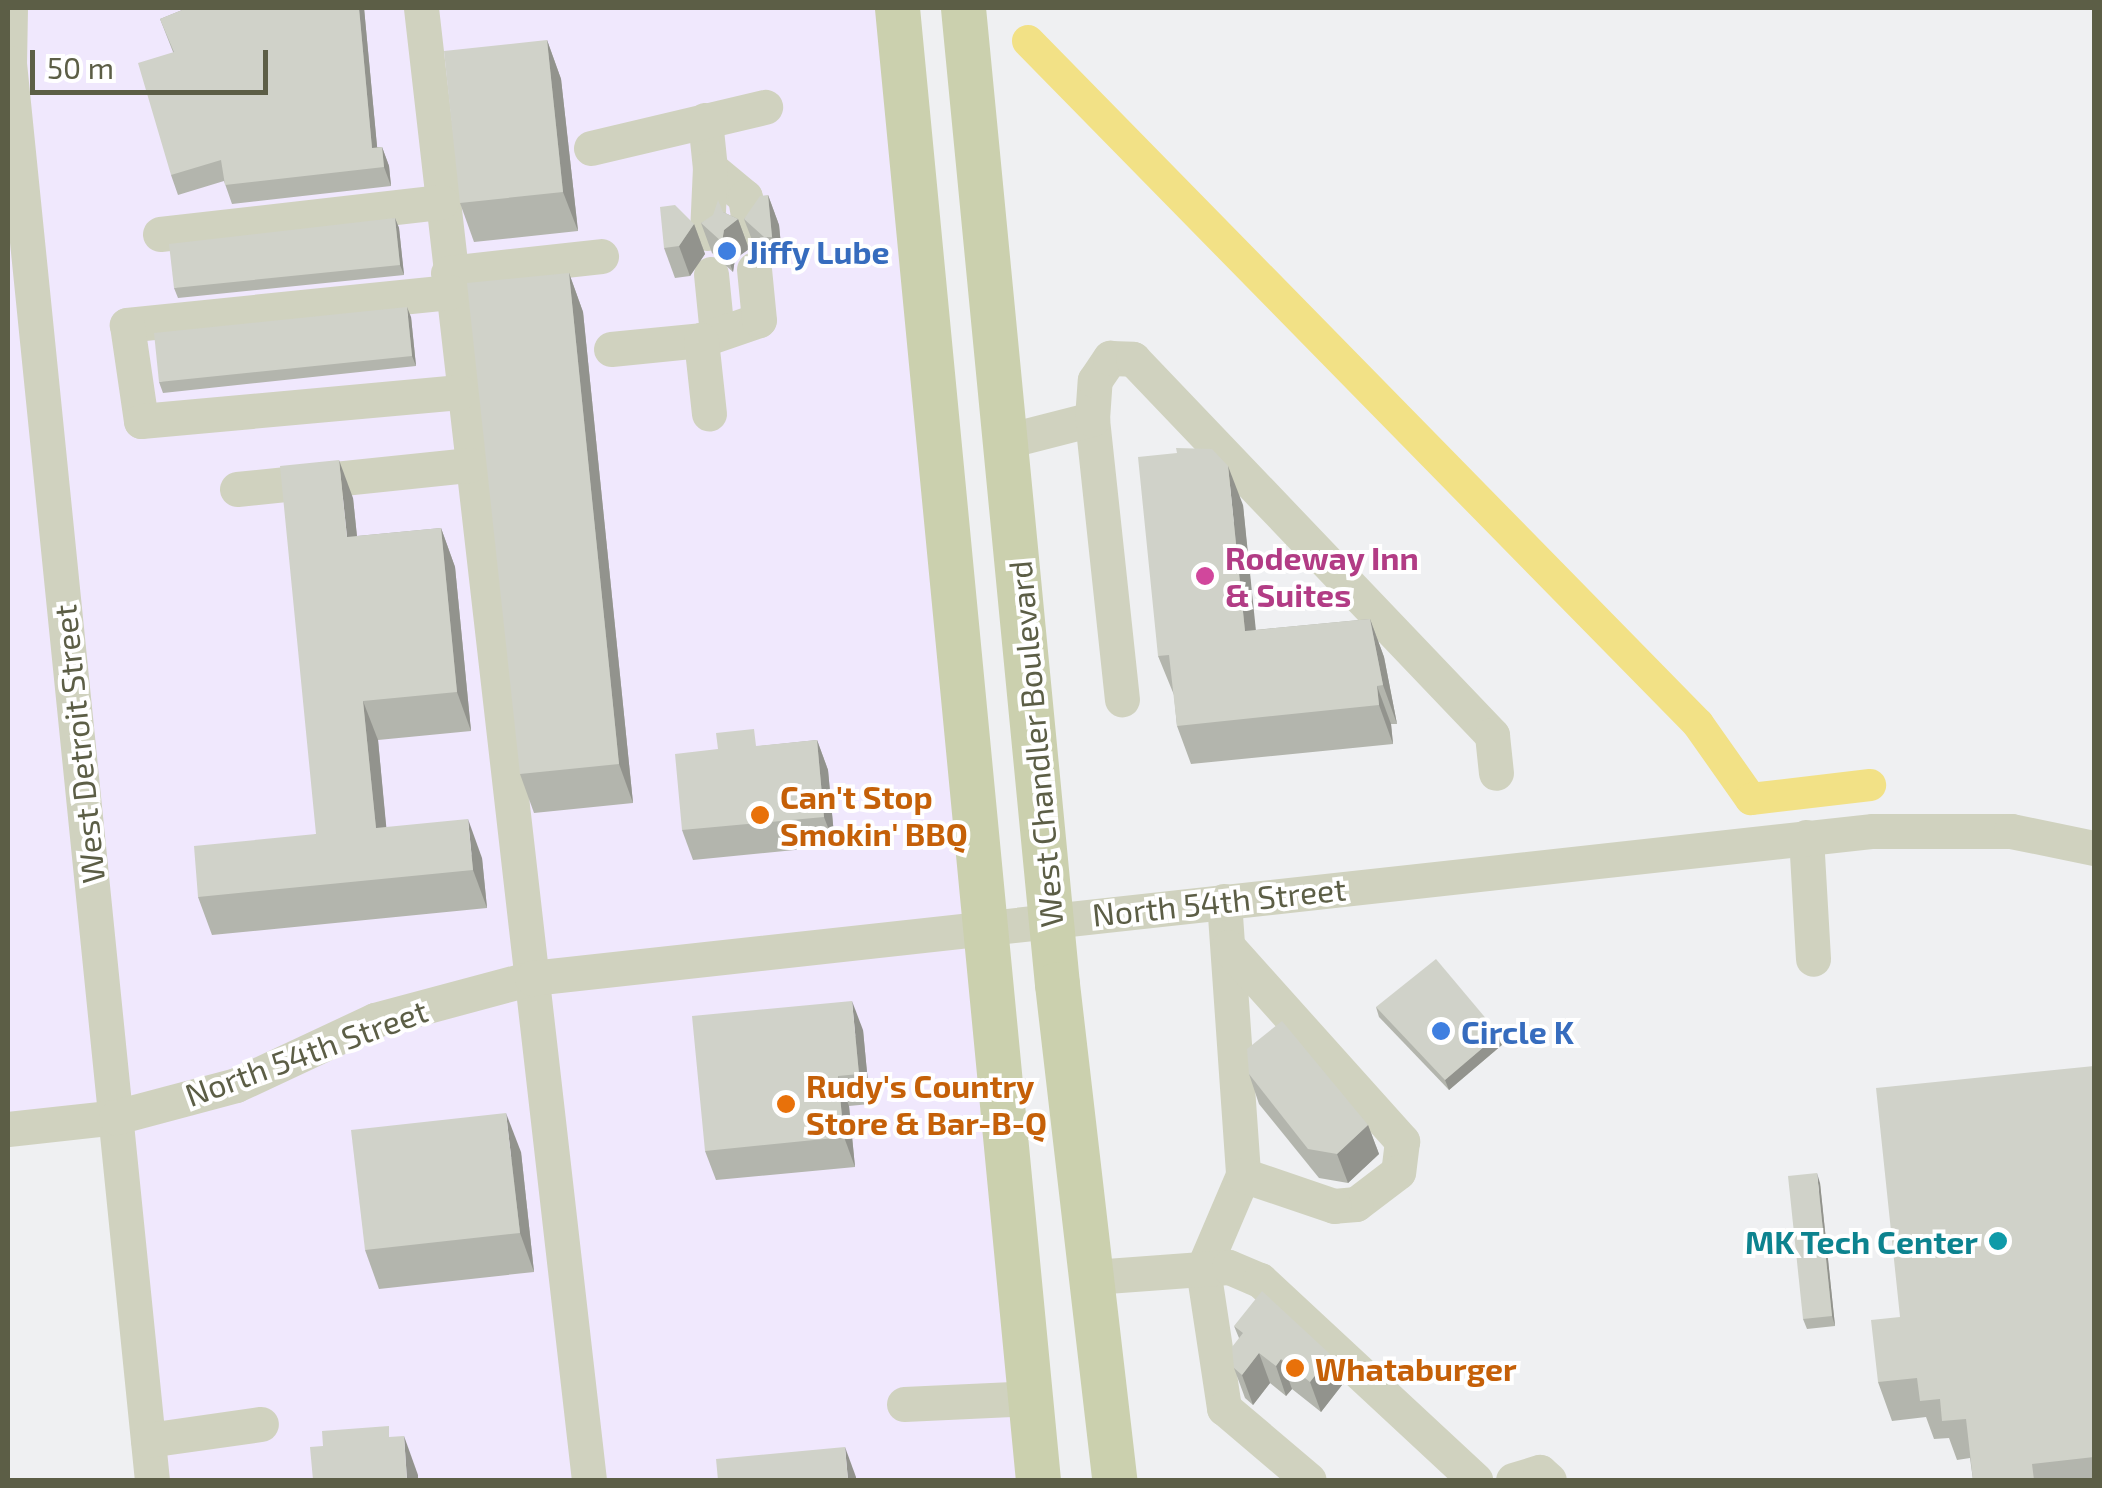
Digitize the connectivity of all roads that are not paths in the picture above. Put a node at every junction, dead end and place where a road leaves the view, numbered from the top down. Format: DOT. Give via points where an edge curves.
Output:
graph roads {
  1 [pos="10,8"];
  2 [pos="421,8"];
  3 [pos="897,8"];
  4 [pos="963,8"];
  5 [pos="904,75"];
  6 [pos="765,107"];
  7 [pos="705,120"];
  8 [pos="590,148"];
  9 [pos="441,202"];
  10 [pos="728,230"];
  11 [pos="160,234"];
  12 [pos="602,256"];
  13 [pos="732,272"];
  14 [pos="990,273"];
  15 [pos="449,283"];
  16 [pos="718,334"];
  17 [pos="611,350"];
  18 [pos="460,392"];
  19 [pos="709,414"];
  20 [pos="1092,419"];
  21 [pos="1006,440"];
  22 [pos="470,465"];
  23 [pos="236,488"];
  24 [pos="1122,699"];
  25 [pos="1496,772"];
  26 [pos="1806,837"];
  27 [pos="2094,848"];
  28 [pos="1224,901"];
  29 [pos="1051,919"];
  30 [pos="988,927"];
  31 [pos="1228,947"];
  32 [pos="1813,959"];
  33 [pos="532,978"];
  34 [pos="116,1116"];
  35 [pos="8,1128"];
  36 [pos="1243,1175"];
  37 [pos="1203,1269"];
  38 [pos="1092,1277"];
  39 [pos="1030,1398"];
  40 [pos="904,1404"];
  41 [pos="261,1424"];
  42 [pos="148,1440"];
  43 [pos="152,1480"];
  44 [pos="589,1480"];
  45 [pos="1038,1480"];
  46 [pos="1114,1480"];
  47 [pos="1310,1480"];
  48 [pos="1475,1480"];
  49 [pos="1513,1480"];
  50 [pos="1549,1480"];
  1 -- 34 [label="street, West Detroit Street" via="9,63"];
  2 -- 9 [label="street"];
  3 -- 5 [label="main road, West Chandler Boulevard"];
  4 -- 14 [label="main road, West Chandler Boulevard"];
  5 -- 14 [label="main road" via="937,114 948,211"];
  5 -- 30 [label="main road, West Chandler Boulevard"];
  6 -- 7 [label="street"];
  7 -- 8 [label="street"];
  7 -- 10 [label="street"];
  9 -- 11 [label="street"];
  9 -- 15 [label="street"];
  12 -- 15 [label="street"];
  13 -- 16 [label="street"];
  14 -- 21 [label="main road, West Chandler Boulevard"];
  15 -- 18 [label="street"];
  15 -- 18 [label="street" via="126,325 142,421"];
  16 -- 17 [label="street"];
  16 -- 19 [label="street"];
  18 -- 22 [label="street"];
  20 -- 21 [label="street"];
  20 -- 24 [label="street"];
  20 -- 25 [label="street" via="1095,380 1110,358 1134,359 1492,735"];
  21 -- 29 [label="main road, West Chandler Boulevard"];
  22 -- 23 [label="street"];
  22 -- 33 [label="street"];
  26 -- 27 [label="street, North 54th Street" via="2011,830"];
  26 -- 28 [label="street, North 54th Street"];
  26 -- 32 [label="street"];
  28 -- 29 [label="street, North 54th Street"];
  28 -- 31 [label="street"];
  29 -- 30 [label="street, North 54th Street"];
  29 -- 38 [label="main road, West Chandler Boulevard"];
  30 -- 33 [label="street, North 54th Street"];
  30 -- 39 [label="main road, West Chandler Boulevard"];
  31 -- 36 [label="street"];
  31 -- 36 [label="street" via="1402,1141 1398,1172 1356,1204 1334,1206"];
  33 -- 34 [label="street, North 54th Street" via="375,1020 236,1085"];
  33 -- 44 [label="street"];
  34 -- 35 [label="street, North 54th Street"];
  34 -- 42 [label="street, West Detroit Street"];
  36 -- 37 [label="street"];
  37 -- 38 [label="street"];
  37 -- 47 [label="street" via="1224,1408"];
  37 -- 48 [label="street" via="1230,1267 1260,1280"];
  38 -- 46 [label="main road, West Chandler Boulevard"];
  39 -- 40 [label="street"];
  39 -- 45 [label="main road, West Chandler Boulevard"];
  41 -- 42 [label="street"];
  42 -- 43 [label="street, West Detroit Street"];
  49 -- 50 [label="street" via="1540,1472"];
}
